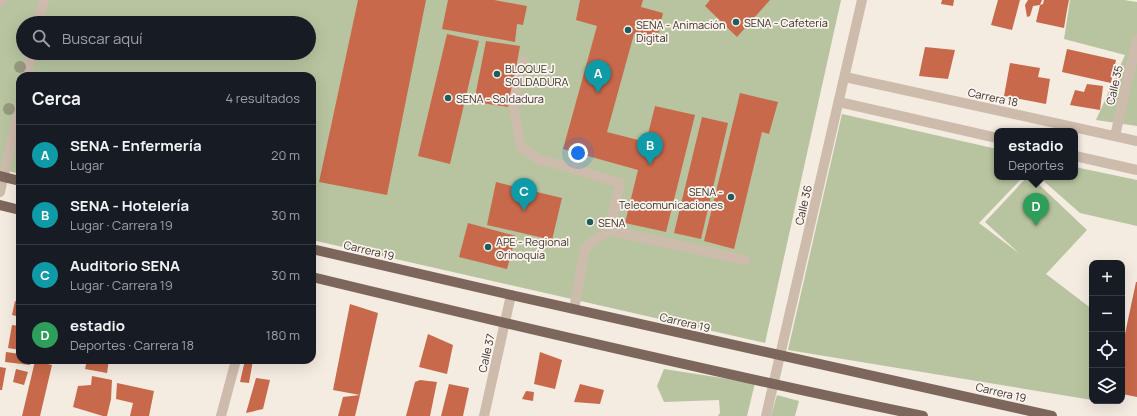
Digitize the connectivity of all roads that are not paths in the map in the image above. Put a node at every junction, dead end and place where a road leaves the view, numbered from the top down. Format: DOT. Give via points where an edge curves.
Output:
graph roads {
  1 [pos="44,0"];
  2 [pos="862,0"];
  3 [pos="40,16"];
  4 [pos="1137,39"];
  5 [pos="30,60"];
  6 [pos="523,61"];
  7 [pos="27,72"];
  8 [pos="845,77"];
  9 [pos="839,102"];
  10 [pos="16,120"];
  11 [pos="1078,128"];
  12 [pos="1078,128"];
  13 [pos="1114,136"];
  14 [pos="994,137"];
  15 [pos="1137,141"];
  16 [pos="1078,157"];
  17 [pos="1137,170"];
  18 [pos="2,177"];
  19 [pos="16,180"];
  20 [pos="0,192"];
  21 [pos="0,205"];
  22 [pos="16,209"];
  23 [pos="610,231"];
  24 [pos="316,250"];
  25 [pos="745,260"];
  26 [pos="316,278"];
  27 [pos="511,295"];
  28 [pos="574,309"];
  29 [pos="505,323"];
  30 [pos="780,355"];
  31 [pos="235,364"];
  32 [pos="773,385"];
  33 [pos="221,416"];
  34 [pos="484,416"];
  35 [pos="766,416"];
  36 [pos="923,416"];
  37 [pos="1052,416"];
  1 -- 3 [label="street"];
  2 -- 8 [label="street, Calle 36"];
  4 -- 13 [label="street, Calle 35"];
  5 -- 7 [label="street"];
  6 -- 23 [label="street" via="513,104 521,147 540,160 620,183"];
  8 -- 9 [label="street, Calle 36"];
  8 -- 12 [label="street, Carrera 18"];
  9 -- 14 [label="street"];
  9 -- 30 [label="street, Calle 36"];
  10 -- 18 [label="street"];
  11 -- 13 [label="street, Carrera 18"];
  13 -- 15 [label="street, Carrera 18"];
  16 -- 17 [label="street"];
  18 -- 19 [label="main road"];
  18 -- 20 [label="street"];
  21 -- 22 [label="main road"];
  23 -- 25 [label="street"];
  23 -- 28 [label="street" via="595,239 585,249"];
  24 -- 27 [label="main road, Carrera 19"];
  26 -- 29 [label="main road"];
  27 -- 28 [label="main road, Carrera 19"];
  27 -- 29 [label="street, Calle 37"];
  28 -- 30 [label="main road, Carrera 19"];
  29 -- 32 [label="main road"];
  29 -- 34 [label="street, Calle 37"];
  30 -- 32 [label="street, Calle 36"];
  30 -- 37 [label="main road, Carrera 19"];
  31 -- 33 [label="street"];
  32 -- 35 [label="street, Calle 36"];
  32 -- 36 [label="main road"];
}
